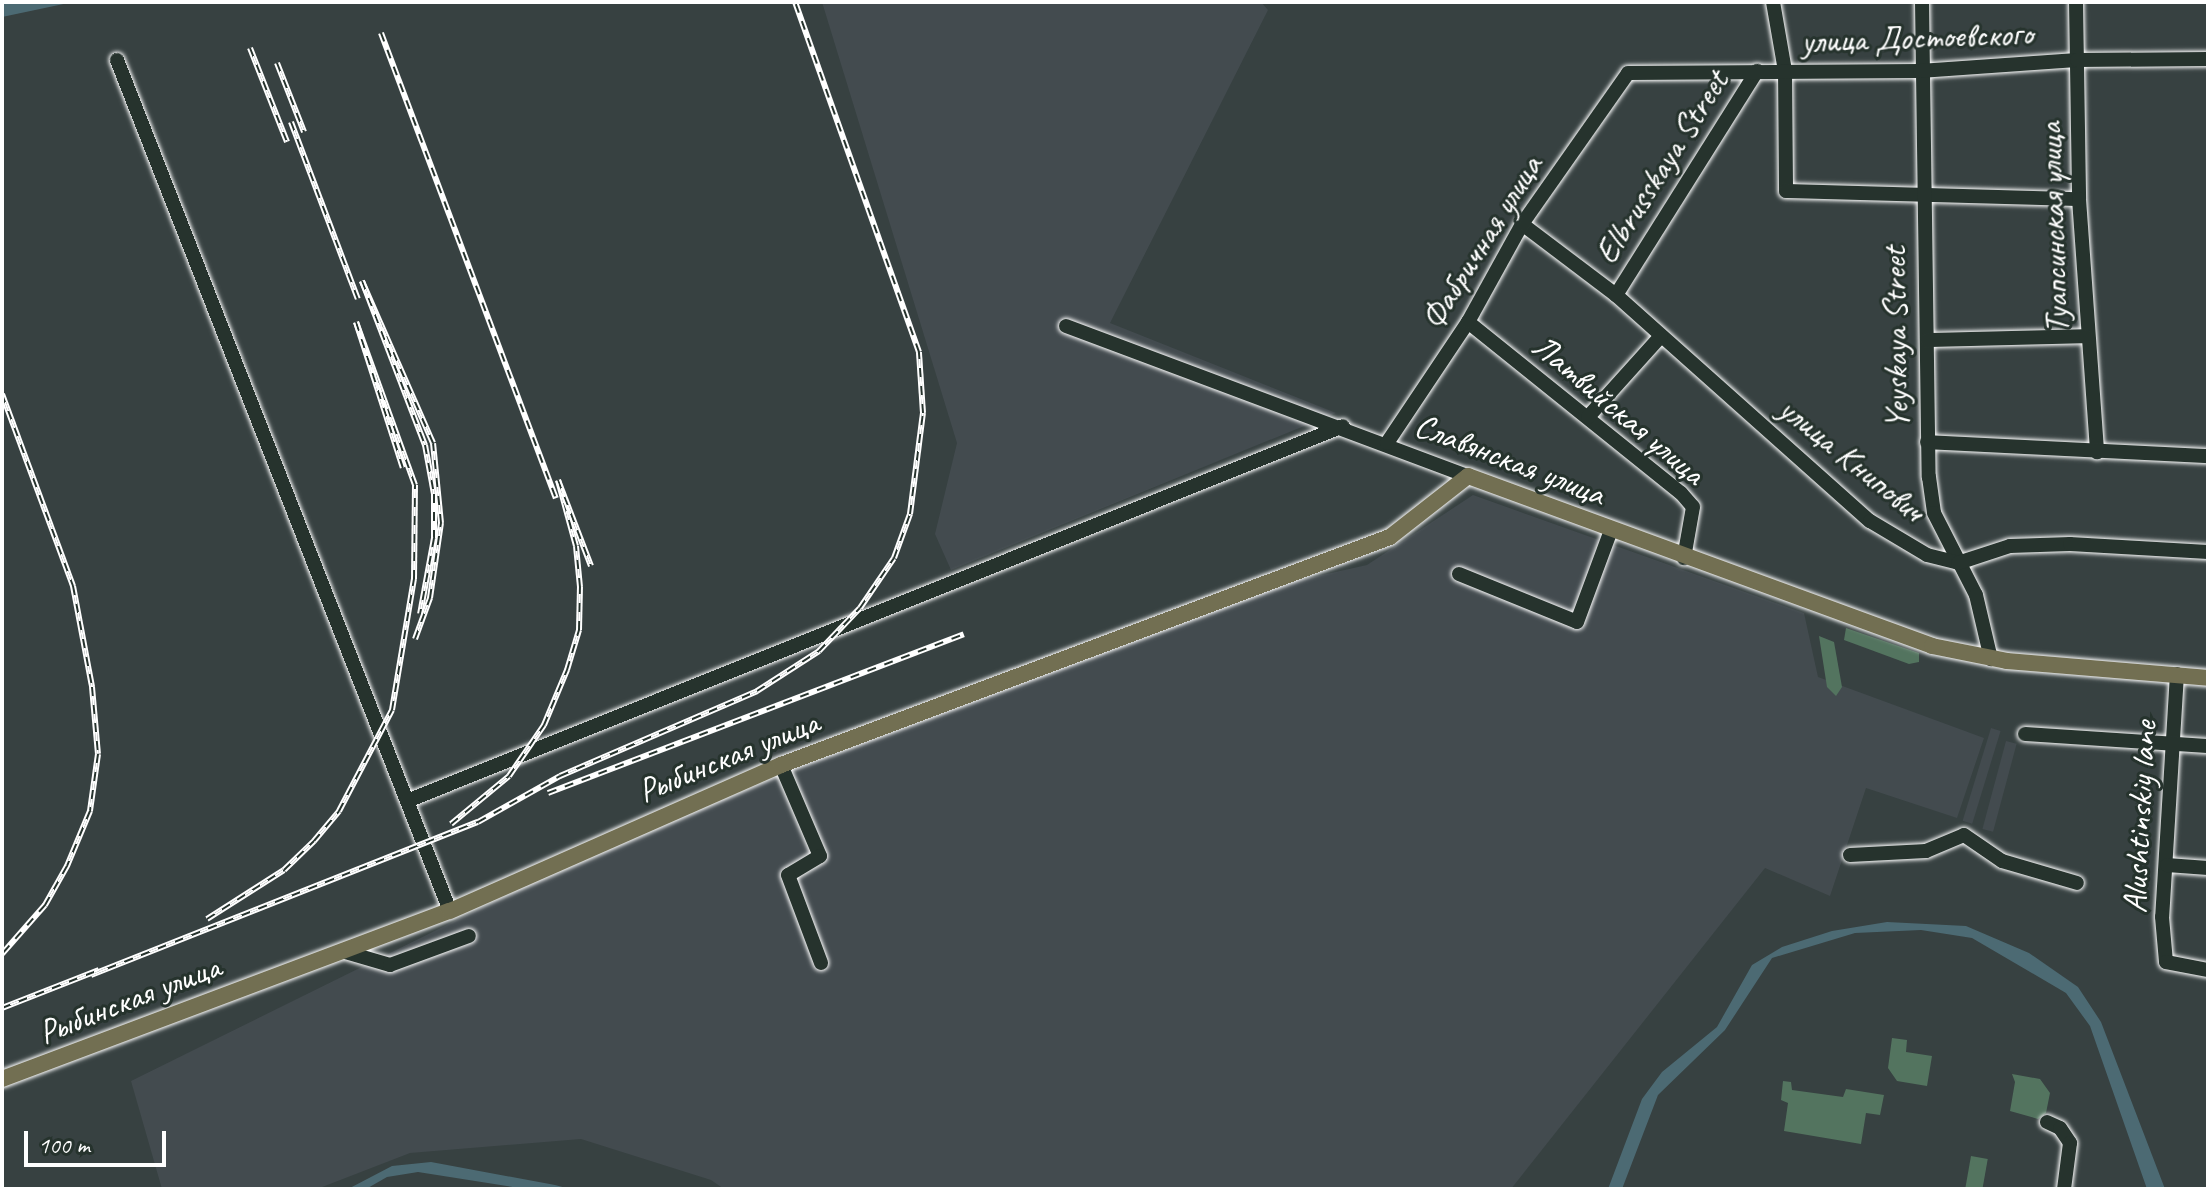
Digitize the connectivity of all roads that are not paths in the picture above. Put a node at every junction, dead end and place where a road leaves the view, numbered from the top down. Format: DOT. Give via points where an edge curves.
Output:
graph roads {
  1 [pos="1773,2"];
  2 [pos="1922,2"];
  3 [pos="2076,2"];
  4 [pos="2208,59"];
  5 [pos="117,60"];
  6 [pos="2077,60"];
  7 [pos="1757,71"];
  8 [pos="1785,71"];
  9 [pos="1920,71"];
  10 [pos="1628,73"];
  11 [pos="1922,193"];
  12 [pos="2079,199"];
  13 [pos="1522,224"];
  14 [pos="1616,295"];
  15 [pos="1468,322"];
  16 [pos="1066,326"];
  17 [pos="1661,336"];
  18 [pos="2086,336"];
  19 [pos="1927,340"];
  20 [pos="1588,417"];
  21 [pos="1343,426"];
  22 [pos="1927,442"];
  23 [pos="1387,443"];
  24 [pos="2097,452"];
  25 [pos="2208,456"];
  26 [pos="1468,476"];
  27 [pos="1611,530"];
  28 [pos="2208,552"];
  29 [pos="1684,558"];
  30 [pos="1958,563"];
  31 [pos="1459,574"];
  32 [pos="1991,659"];
  33 [pos="2177,674"];
  34 [pos="2208,678"];
  35 [pos="2025,734"];
  36 [pos="2173,742"];
  37 [pos="2208,746"];
  38 [pos="781,765"];
  39 [pos="407,801"];
  40 [pos="1850,855"];
  41 [pos="2167,865"];
  42 [pos="2208,868"];
  43 [pos="2077,883"];
  44 [pos="450,911"];
  45 [pos="469,936"];
  46 [pos="342,951"];
  47 [pos="821,963"];
  48 [pos="2208,970"];
  49 [pos="2,1079"];
  50 [pos="2047,1122"];
  51 [pos="2064,1189"];
  1 -- 8 [label="street"];
  2 -- 9 [label="street, Yeyskaya Street"];
  3 -- 6 [label="street, Туапсинская улица"];
  4 -- 6 [label="street, улица Достоевского"];
  5 -- 39 [label="street"];
  6 -- 9 [label="street, улица Достоевского"];
  6 -- 12 [label="street, Туапсинская улица"];
  7 -- 8 [label="street, улица Достоевского"];
  7 -- 10 [label="street, улица Достоевского"];
  7 -- 14 [label="street, Elbrusskaya Street"];
  8 -- 9 [label="street, улица Достоевского"];
  8 -- 11 [label="street" via="1786,191"];
  9 -- 11 [label="street, Yeyskaya Street"];
  10 -- 13 [label="street, Фабричная улица"];
  11 -- 12 [label="street"];
  11 -- 19 [label="street, Yeyskaya Street"];
  12 -- 18 [label="street, Туапсинская улица"];
  13 -- 14 [label="street, улица Книпович"];
  13 -- 15 [label="street, Фабричная улица"];
  14 -- 17 [label="street, улица Книпович"];
  15 -- 20 [label="street, Латвийская улица"];
  15 -- 23 [label="street, Фабричная улица"];
  16 -- 21 [label="street, Славянская улица"];
  17 -- 20 [label="street"];
  17 -- 30 [label="street, улица Книпович" via="1870,521 1927,555"];
  18 -- 19 [label="street"];
  18 -- 24 [label="street, Туапсинская улица"];
  19 -- 22 [label="street, Yeyskaya Street"];
  20 -- 29 [label="street, Латвийская улица" via="1693,507"];
  21 -- 23 [label="street, Славянская улица"];
  21 -- 39 [label="street"];
  22 -- 24 [label="street"];
  22 -- 30 [label="street, Yeyskaya Street" via="1934,513"];
  23 -- 26 [label="street, Славянская улица"];
  24 -- 25 [label="street"];
  26 -- 27 [label="main road, Славянская улица"];
  26 -- 38 [label="main road, Рыбинская улица" via="1390,537"];
  27 -- 29 [label="main road, Славянская улица"];
  27 -- 31 [label="street" via="1577,622"];
  28 -- 30 [label="street" via="2026,544"];
  29 -- 32 [label="main road, Славянская улица" via="1932,646"];
  30 -- 32 [label="street, Yeyskaya Street" via="1985,619"];
  32 -- 33 [label="main road"];
  33 -- 34 [label="main road"];
  33 -- 36 [label="street, Alushtinskiy lane"];
  35 -- 36 [label="street"];
  36 -- 37 [label="street"];
  36 -- 41 [label="street, Alushtinskiy lane"];
  38 -- 44 [label="main road, Рыбинская улица"];
  38 -- 47 [label="street" via="820,856 788,875"];
  39 -- 44 [label="street"];
  40 -- 43 [label="street" via="1926,851 1964,835 2002,861"];
  41 -- 42 [label="street"];
  41 -- 48 [label="street, Alushtinskiy lane" via="2162,917 2166,962"];
  44 -- 46 [label="main road, Рыбинская улица"];
  45 -- 46 [label="street" via="390,965"];
  46 -- 49 [label="main road, Рыбинская улица"];
  50 -- 51 [label="street" via="2060,1128 2070,1143"];
}
